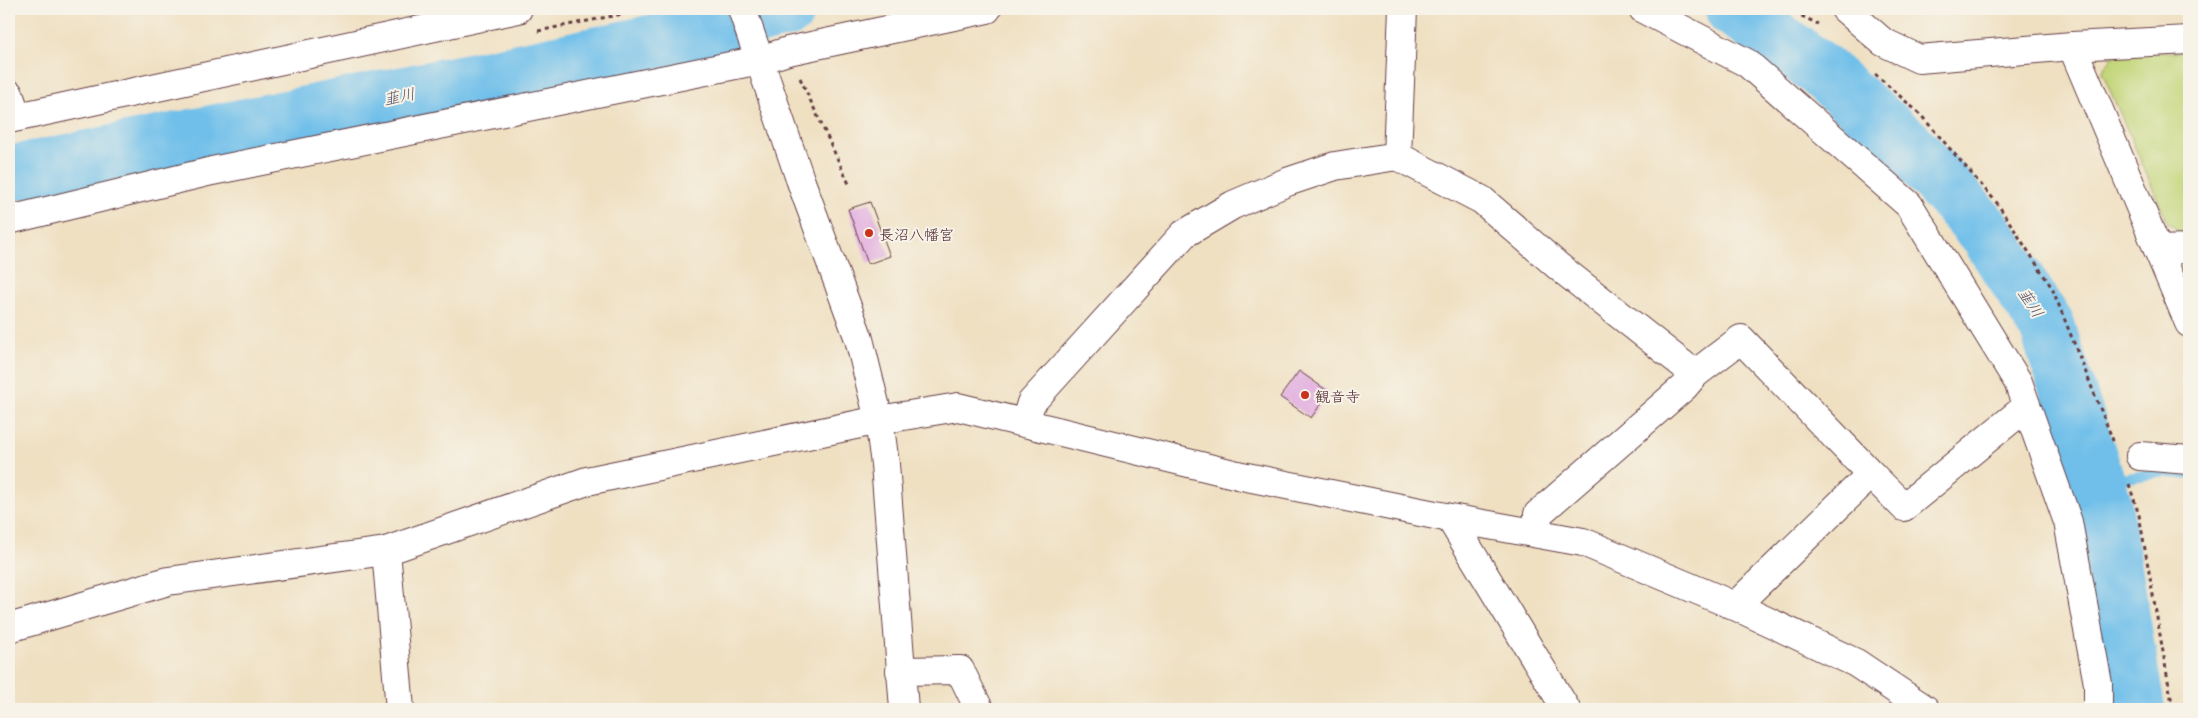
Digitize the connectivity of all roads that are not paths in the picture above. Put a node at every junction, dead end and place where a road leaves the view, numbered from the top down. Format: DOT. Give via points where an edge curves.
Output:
graph roads {
  1 [pos="518,9"];
  2 [pos="742,9"];
  3 [pos="987,9"];
  4 [pos="1403,9"];
  5 [pos="1643,9"];
  6 [pos="1845,9"];
  7 [pos="445,16"];
  8 [pos="2189,40"];
  9 [pos="2072,46"];
  10 [pos="758,55"];
  11 [pos="11,110"];
  12 [pos="1396,156"];
  13 [pos="9,220"];
  14 [pos="2189,249"];
  15 [pos="2158,250"];
  16 [pos="2189,323"];
  17 [pos="1695,374"];
  18 [pos="2026,407"];
  19 [pos="879,420"];
  20 [pos="1025,423"];
  21 [pos="2128,452"];
  22 [pos="2189,460"];
  23 [pos="1871,474"];
  24 [pos="1450,518"];
  25 [pos="1537,533"];
  26 [pos="386,551"];
  27 [pos="1735,606"];
  28 [pos="9,628"];
  29 [pos="900,671"];
  30 [pos="400,709"];
  31 [pos="904,709"];
  32 [pos="979,709"];
  33 [pos="1566,709"];
  34 [pos="1925,709"];
  35 [pos="2098,709"];
  1 -- 7 [label="street"];
  2 -- 10 [label="street"];
  3 -- 10 [label="street"];
  4 -- 12 [label="street"];
  5 -- 18 [label="street" via="1747,63 1909,205 2018,382"];
  6 -- 9 [label="street" via="1883,42 1920,59"];
  7 -- 11 [label="street"];
  8 -- 9 [label="street"];
  9 -- 15 [label="street"];
  10 -- 13 [label="street" via="212,171"];
  10 -- 19 [label="street" via="859,339"];
  12 -- 17 [label="street" via="1482,200 1559,267"];
  12 -- 20 [label="street" via="1335,166 1286,182 1233,205 1184,234 1031,403"];
  14 -- 15 [label="street"];
  15 -- 16 [label="street"];
  17 -- 23 [label="street" via="1741,339"];
  17 -- 25 [label="street" via="1538,514"];
  18 -- 23 [label="street" via="1904,507"];
  18 -- 35 [label="street" via="2068,522 2098,684"];
  19 -- 20 [label="street" via="958,407"];
  19 -- 26 [label="street" via="587,481"];
  19 -- 29 [label="street"];
  20 -- 24 [label="street" via="1242,476"];
  21 -- 22 [label="street"];
  23 -- 27 [label="street"];
  24 -- 25 [label="street"];
  24 -- 33 [label="street"];
  25 -- 27 [label="street" via="1583,542"];
  26 -- 28 [label="street" via="168,581"];
  26 -- 30 [label="street"];
  27 -- 34 [label="street" via="1856,663"];
  29 -- 31 [label="street"];
  29 -- 32 [label="street" via="960,670"];
}
